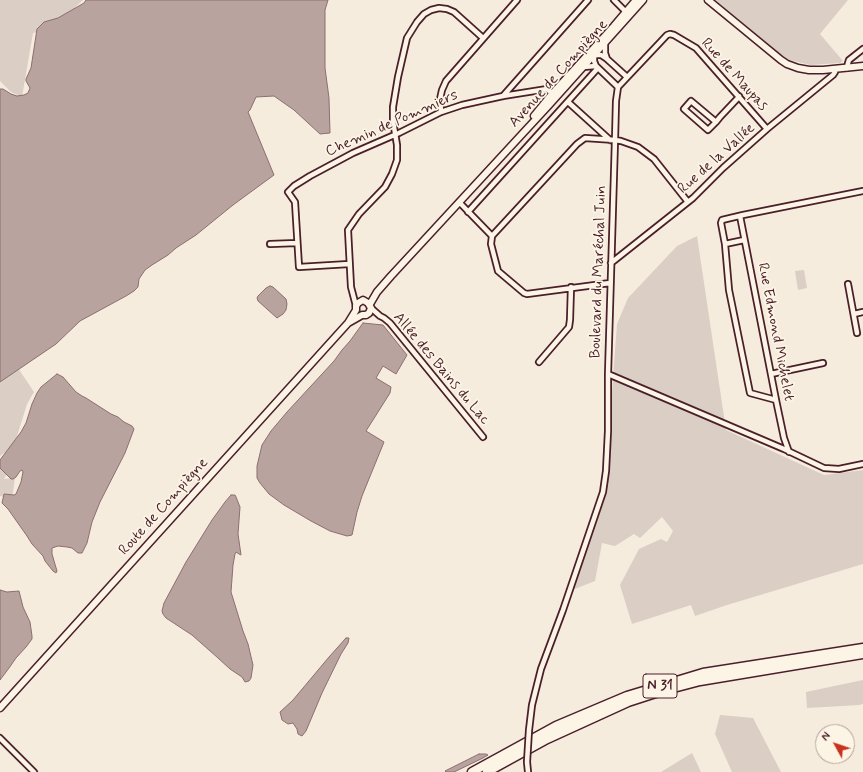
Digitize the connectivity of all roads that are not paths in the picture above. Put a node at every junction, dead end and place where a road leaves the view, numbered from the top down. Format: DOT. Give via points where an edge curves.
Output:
graph roads {
  1 [pos="517,0"];
  2 [pos="588,0"];
  3 [pos="614,0"];
  4 [pos="636,0"];
  5 [pos="643,0"];
  6 [pos="708,0"];
  7 [pos="628,14"];
  8 [pos="484,38"];
  9 [pos="602,42"];
  10 [pos="863,49"];
  11 [pos="594,56"];
  12 [pos="583,59"];
  13 [pos="607,59"];
  14 [pos="863,66"];
  15 [pos="583,67"];
  16 [pos="597,67"];
  17 [pos="847,68"];
  18 [pos="835,69"];
  19 [pos="627,77"];
  20 [pos="618,87"];
  21 [pos="554,95"];
  22 [pos="503,96"];
  23 [pos="739,96"];
  24 [pos="568,102"];
  25 [pos="441,112"];
  26 [pos="716,122"];
  27 [pos="767,129"];
  28 [pos="395,134"];
  29 [pos="612,140"];
  30 [pos="863,191"];
  31 [pos="459,202"];
  32 [pos="688,202"];
  33 [pos="468,212"];
  34 [pos="740,216"];
  35 [pos="492,236"];
  36 [pos="744,240"];
  37 [pos="297,243"];
  38 [pos="270,244"];
  39 [pos="726,244"];
  40 [pos="611,263"];
  41 [pos="349,264"];
  42 [pos="610,283"];
  43 [pos="848,284"];
  44 [pos="571,288"];
  45 [pos="352,292"];
  46 [pos="367,303"];
  47 [pos="356,308"];
  48 [pos="863,312"];
  49 [pos="854,314"];
  50 [pos="364,315"];
  51 [pos="380,316"];
  52 [pos="348,323"];
  53 [pos="857,333"];
  54 [pos="539,362"];
  55 [pos="823,363"];
  56 [pos="608,374"];
  57 [pos="771,374"];
  58 [pos="776,400"];
  59 [pos="483,437"];
  60 [pos="788,452"];
  61 [pos="863,464"];
  62 [pos="863,648"];
  63 [pos="863,654"];
  64 [pos="0,708"];
  65 [pos="1,737"];
  66 [pos="34,772"];
  67 [pos="472,772"];
  68 [pos="487,772"];
  69 [pos="528,772"];
  1 -- 8 [label="street"];
  2 -- 22 [label="street"];
  3 -- 7 [label="street"];
  4 -- 7 [label="main road, Avenue de Compiègne"];
  5 -- 7 [label="main road, Avenue de Compiègne"];
  6 -- 18 [label="main road" via="787,64 809,70"];
  7 -- 9 [label="main road, Avenue de Compiègne"];
  8 -- 25 [label="street" via="446,81 440,99"];
  8 -- 28 [label="street" via="447,9 439,8 424,14 407,38 393,107"];
  9 -- 11 [label="main road, Avenue de Compiègne"];
  9 -- 12 [label="main road, Avenue de Compiègne"];
  9 -- 13 [label="street"];
  10 -- 17 [label="street" via="849,60"];
  11 -- 12 [label="street"];
  11 -- 13 [label="street" via="597,54"];
  11 -- 15 [label="main road, Avenue de Compiègne"];
  11 -- 16 [label="street"];
  12 -- 21 [label="main road, Avenue de Compiègne"];
  13 -- 19 [label="street"];
  14 -- 17 [label="main road"];
  15 -- 16 [label="street"];
  15 -- 21 [label="main road, Avenue de Compiègne"];
  16 -- 20 [label="street"];
  16 -- 24 [label="street"];
  17 -- 18 [label="main road"];
  18 -- 27 [label="street, Rue de la Vallée" via="833,75"];
  19 -- 20 [label="street, Rue de Maupas"];
  19 -- 23 [label="street, Rue de Maupas" via="666,35 674,34 696,48"];
  20 -- 29 [label="street, Boulevard du Maréchal Juin"];
  21 -- 22 [label="street, Chemin de Pommiers" via="546,89"];
  21 -- 31 [label="main road, Avenue de Compiègne"];
  22 -- 25 [label="street, Chemin de Pommiers"];
  23 -- 26 [label="street"];
  23 -- 27 [label="street, Rue de Maupas"];
  24 -- 29 [label="street"];
  24 -- 33 [label="street"];
  25 -- 28 [label="street, Chemin de Pommiers"];
  26 -- 26 [label="street" via="691,101 684,108 708,130"];
  27 -- 32 [label="street, Rue de la Vallée"];
  28 -- 37 [label="street, Chemin de Pommiers" via="353,152 310,176 288,192 295,202"];
  28 -- 41 [label="street" via="397,160 392,174 385,188 359,214 348,230"];
  29 -- 32 [label="street" via="638,147 651,156"];
  29 -- 35 [label="street" via="585,138 577,144"];
  29 -- 40 [label="street, Boulevard du Maréchal Juin"];
  30 -- 34 [label="street"];
  31 -- 33 [label="street"];
  31 -- 46 [label="main road, Avenue de Compiègne"];
  32 -- 40 [label="street, Rue de la Vallée"];
  33 -- 35 [label="street"];
  34 -- 36 [label="street, Rue Edmond Michelet"];
  34 -- 39 [label="street" via="722,220"];
  35 -- 44 [label="street" via="491,244 498,271 524,293"];
  36 -- 39 [label="street"];
  36 -- 57 [label="street, Rue Edmond Michelet"];
  37 -- 38 [label="street"];
  37 -- 41 [label="street" via="299,267"];
  39 -- 58 [label="street" via="729,290 750,393"];
  40 -- 42 [label="street, Boulevard du Maréchal Juin"];
  41 -- 45 [label="street"];
  42 -- 44 [label="street"];
  42 -- 56 [label="street, Boulevard du Maréchal Juin"];
  43 -- 49 [label="street"];
  44 -- 54 [label="street" via="568,327"];
  45 -- 46 [label="street, Allée des Bains du Lac"];
  45 -- 47 [label="street"];
  46 -- 47 [label="main road" via="358,303"];
  46 -- 50 [label="main road" via="370,311"];
  46 -- 51 [label="street, Allée des Bains du Lac"];
  47 -- 50 [label="main road" via="358,314"];
  47 -- 52 [label="main road"];
  48 -- 49 [label="street"];
  49 -- 53 [label="street"];
  50 -- 51 [label="street, Allée des Bains du Lac"];
  50 -- 52 [label="main road"];
  51 -- 59 [label="street, Allée des Bains du Lac" via="390,323"];
  52 -- 64 [label="main road, Route de Compiègne"];
  55 -- 57 [label="street"];
  56 -- 60 [label="street, Boulevard du Maréchal Juin"];
  56 -- 69 [label="street, bridge" via="608,431 603,492 541,669 532,705"];
  57 -- 58 [label="street, Rue Edmond Michelet"];
  58 -- 60 [label="street, Rue Edmond Michelet"];
  60 -- 61 [label="street, Boulevard du Maréchal Juin" via="824,468 839,469"];
  62 -- 67 [label="highway, N 31" via="703,673 627,696 556,726"];
  63 -- 68 [label="highway, N 31" via="700,681 662,691 628,702 547,739"];
  65 -- 66 [label="street"];
}
